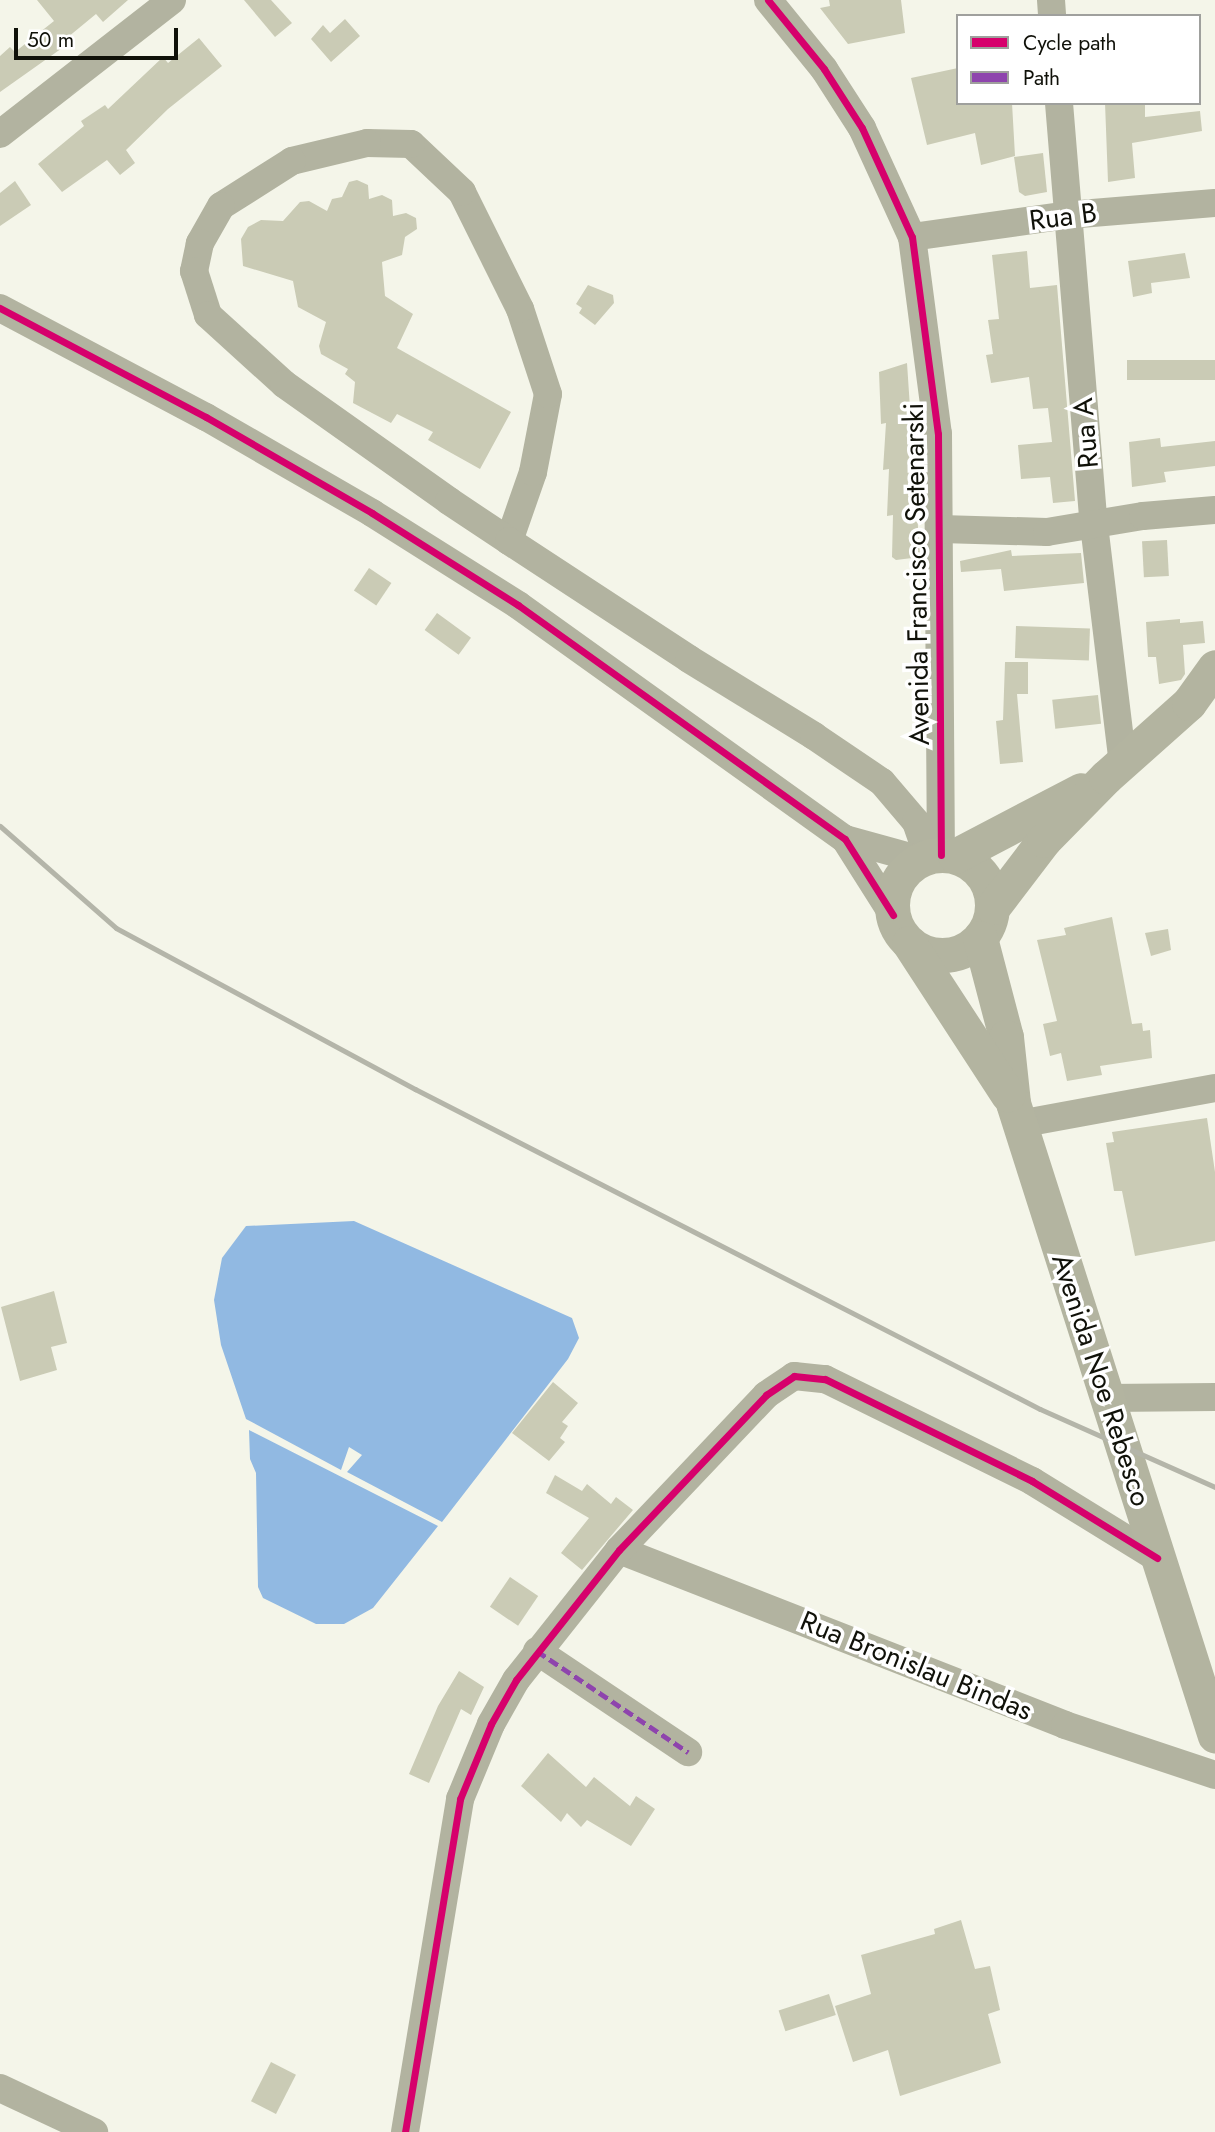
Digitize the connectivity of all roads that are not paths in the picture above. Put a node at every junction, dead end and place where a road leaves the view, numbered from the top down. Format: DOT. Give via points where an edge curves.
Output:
graph roads {
  1 [pos="172,0"];
  2 [pos="768,0"];
  3 [pos="1059,105"];
  4 [pos="0,134"];
  5 [pos="1215,203"];
  6 [pos="1068,215"];
  7 [pos="912,237"];
  8 [pos="0,308"];
  9 [pos="1215,510"];
  10 [pos="1094,525"];
  11 [pos="941,529"];
  12 [pos="509,541"];
  13 [pos="1215,667"];
  14 [pos="1115,770"];
  15 [pos="845,839"];
  16 [pos="936,857"];
  17 [pos="986,923"];
  18 [pos="901,929"];
  19 [pos="1215,1088"];
  20 [pos="1016,1114"];
  21 [pos="1215,1397"];
  22 [pos="1107,1398"];
  23 [pos="619,1550"];
  24 [pos="1157,1558"];
  25 [pos="537,1651"];
  26 [pos="1215,1736"];
  27 [pos="688,1752"];
  28 [pos="1215,1775"];
  29 [pos="0,2088"];
  30 [pos="94,2132"];
  31 [pos="405,2132"];
  1 -- 4 [label="street"];
  2 -- 7 [label="street, Avenida Francisco Setenarski" via="824,69 862,128"];
  3 -- 6 [label="street, Rua A"];
  5 -- 6 [label="street, Rua B"];
  6 -- 7 [label="street, Rua B"];
  6 -- 10 [label="street, Rua A"];
  7 -- 11 [label="street, Avenida Francisco Setenarski" via="927,324"];
  8 -- 15 [label="street" via="206,417 372,513 518,606"];
  9 -- 10 [label="street"];
  10 -- 11 [label="street" via="1047,533"];
  10 -- 14 [label="street, Rua A"];
  11 -- 16 [label="street, Avenida Francisco Setenarski"];
  12 -- 12 [label="street" via="284,384 208,315 194,271 200,243 220,206 292,161 366,143 411,144 462,192 520,309 548,394 533,472"];
  12 -- 16 [label="street" via="882,782 916,822"];
  13 -- 14 [label="main road" via="1189,703"];
  14 -- 16 [label="main road"];
  14 -- 17 [label="main road" via="1044,840"];
  15 -- 16 [label="street"];
  15 -- 18 [label="street"];
  16 -- 17 [label="main road" via="983,875"];
  16 -- 18 [label="main road" via="898,883"];
  17 -- 18 [label="main road" via="953,954 937,955"];
  17 -- 20 [label="main road, Avenida Noe Rebesco"];
  18 -- 20 [label="main road, Avenida Noe Rebesco"];
  19 -- 20 [label="street"];
  20 -- 22 [label="main road, Avenida Noe Rebesco"];
  21 -- 22 [label="street"];
  22 -- 24 [label="main road, Avenida Noe Rebesco"];
  23 -- 24 [label="street" via="766,1395 794,1376 825,1379 1032,1481"];
  23 -- 25 [label="street"];
  23 -- 28 [label="street, Rua Bronislau Bindas" via="1065,1725"];
  24 -- 26 [label="main road, Avenida Noe Rebesco"];
  25 -- 27 [label="street"];
  25 -- 31 [label="street" via="491,1724 460,1799"];
  29 -- 30 [label="street"];
}
